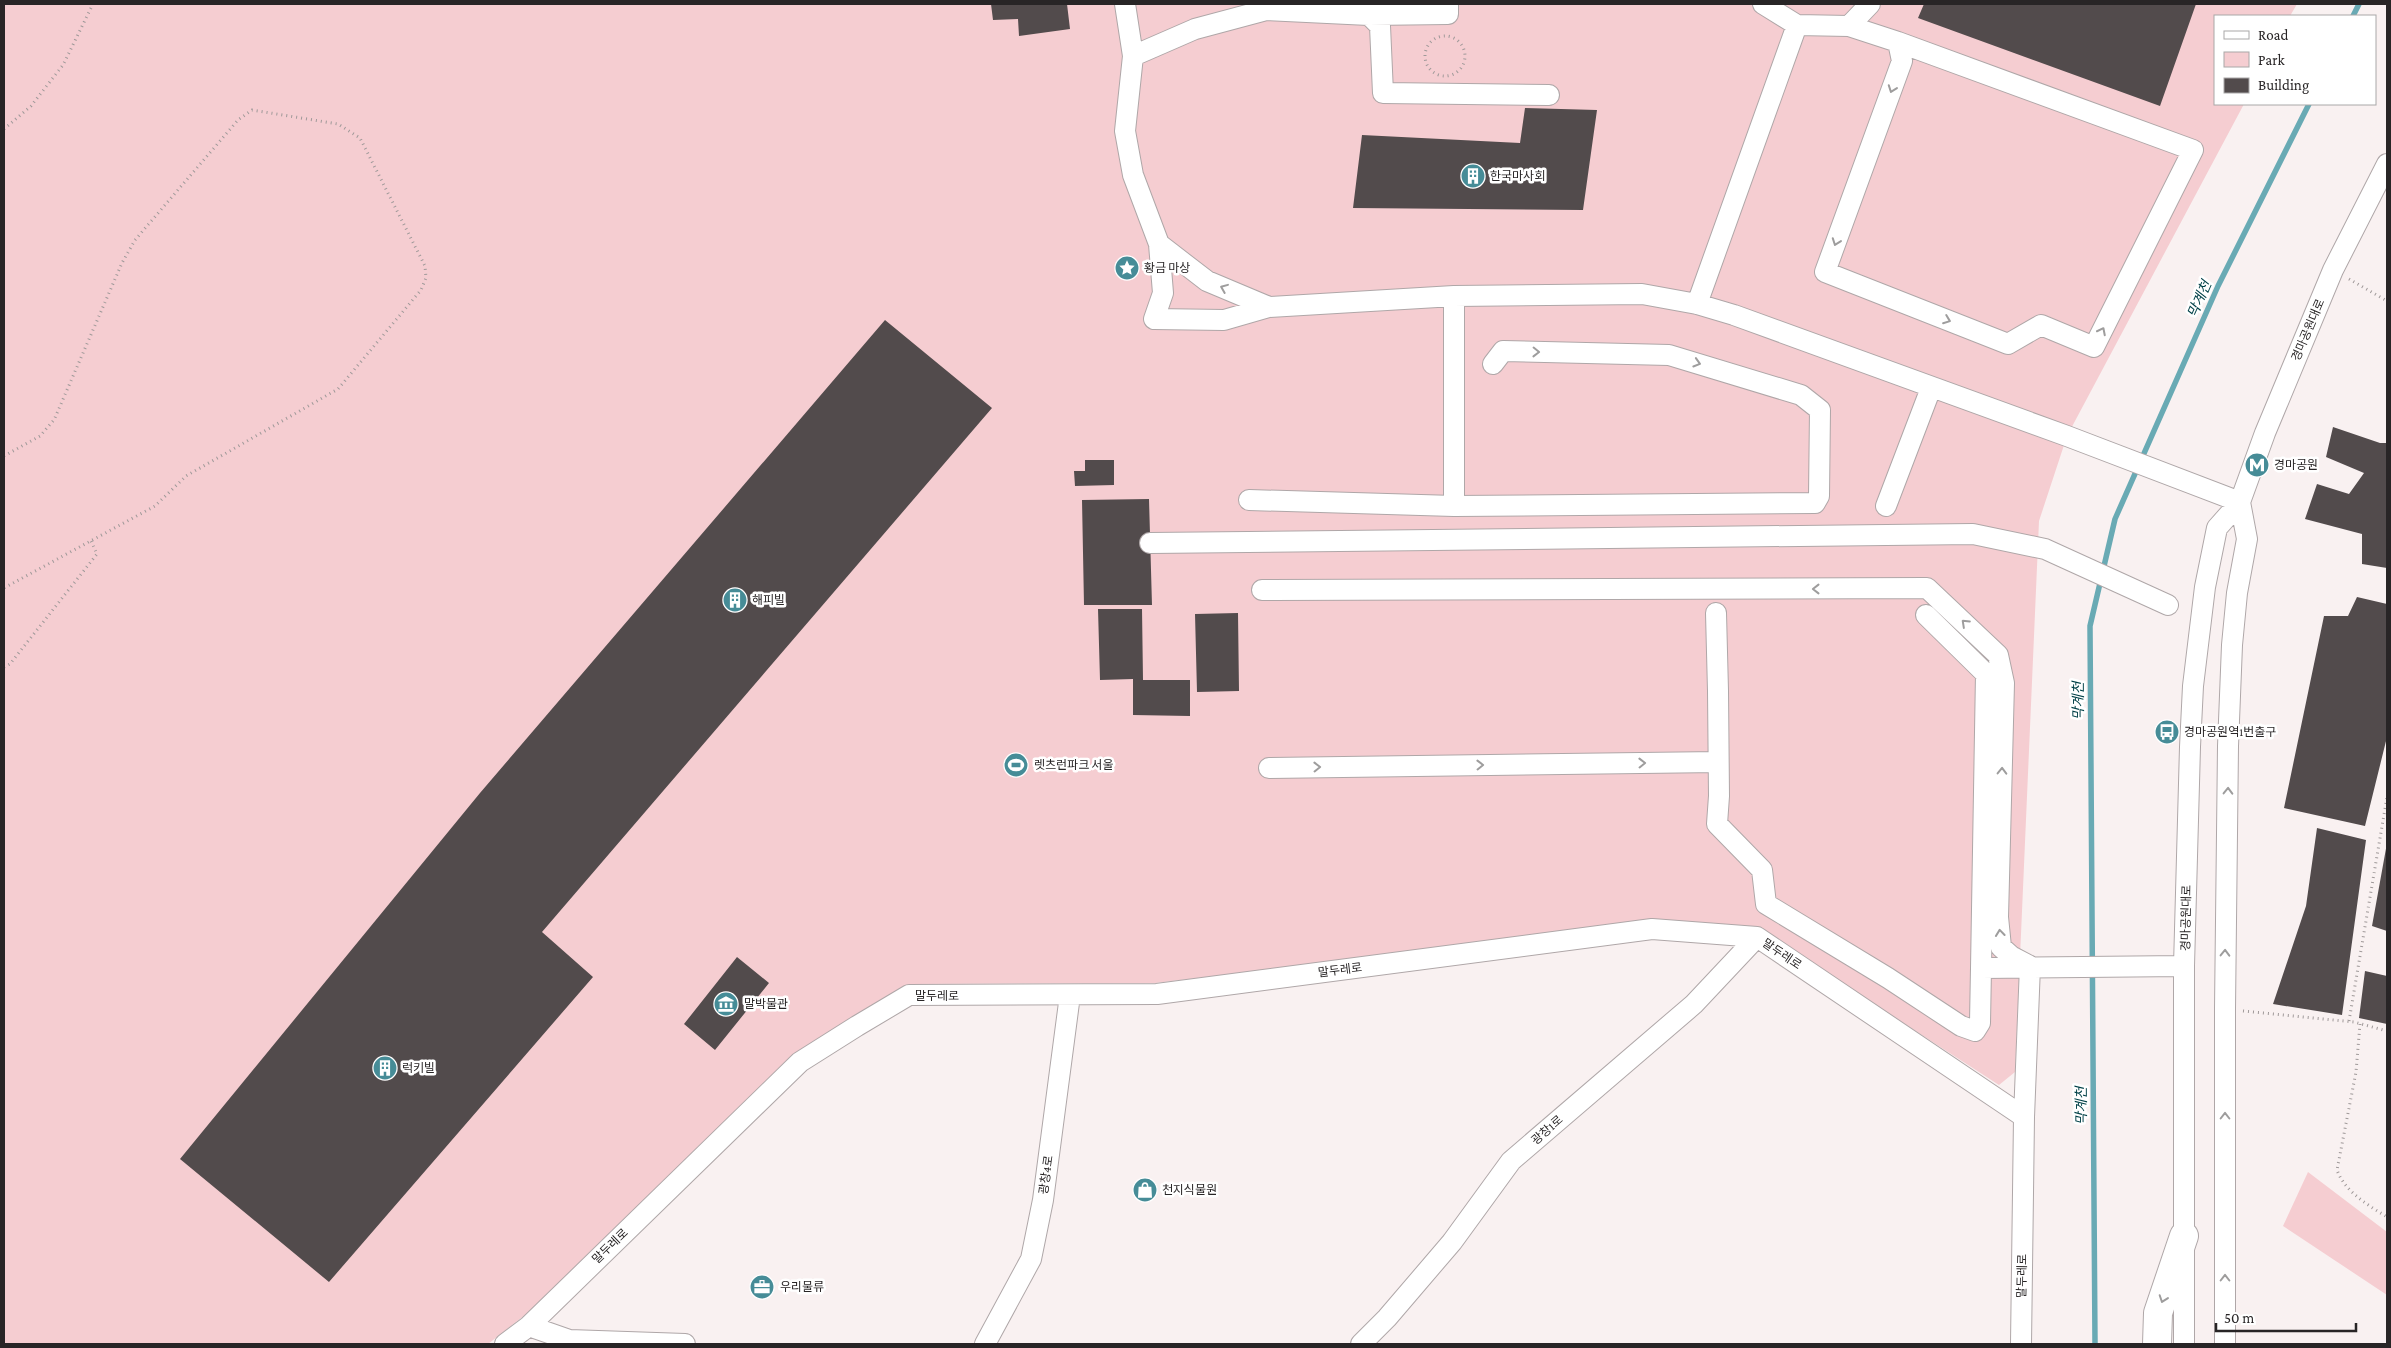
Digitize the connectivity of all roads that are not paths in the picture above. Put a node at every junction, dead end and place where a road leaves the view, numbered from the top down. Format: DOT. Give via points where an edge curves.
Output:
graph roads {
  1 [pos="1125,4"];
  2 [pos="1448,4"];
  3 [pos="1763,4"];
  4 [pos="1870,4"];
  5 [pos="1376,9"];
  6 [pos="1796,25"];
  7 [pos="1849,26"];
  8 [pos="1898,42"];
  9 [pos="1133,56"];
  10 [pos="1549,95"];
  11 [pos="2387,164"];
  12 [pos="1159,244"];
  13 [pos="1454,296"];
  14 [pos="1697,304"];
  15 [pos="1269,307"];
  16 [pos="1493,364"];
  17 [pos="1931,388"];
  18 [pos="1249,500"];
  19 [pos="2240,502"];
  20 [pos="1454,506"];
  21 [pos="1886,506"];
  22 [pos="1150,543"];
  23 [pos="1262,590"];
  24 [pos="2168,605"];
  25 [pos="1716,613"];
  26 [pos="1926,615"];
  27 [pos="1718,762"];
  28 [pos="1269,768"];
  29 [pos="1757,937"];
  30 [pos="2039,966"];
  31 [pos="2184,966"];
  32 [pos="1981,968"];
  33 [pos="1070,995"];
  34 [pos="2024,1117"];
  35 [pos="2184,1236"];
  36 [pos="529,1326"];
  37 [pos="567,1342"];
  38 [pos="505,1344"];
  39 [pos="685,1344"];
  40 [pos="985,1344"];
  41 [pos="1361,1344"];
  42 [pos="2021,1344"];
  43 [pos="2157,1344"];
  44 [pos="2184,1344"];
  45 [pos="2225,1344"];
  1 -- 9 [label="street"];
  2 -- 5 [label="street" via="1448,14"];
  3 -- 6 [label="street"];
  4 -- 7 [label="street"];
  5 -- 9 [label="street" via="1266,10 1195,29"];
  5 -- 10 [label="street" via="1380,26 1383,93"];
  6 -- 7 [label="street"];
  6 -- 14 [label="street"];
  7 -- 8 [label="street"];
  8 -- 8 [label="street, one-way" via="1902,61 1825,272 2008,344 2041,325 2094,347 2194,150"];
  9 -- 12 [label="street" via="1125,131 1133,174"];
  11 -- 19 [label="street, 경마공원대로" via="2333,270"];
  15 -- 12 [label="street, one-way" via="1207,281"];
  12 -- 15 [label="street" via="1163,293 1154,319 1224,320"];
  13 -- 14 [label="street" via="1642,294"];
  13 -- 15 [label="street"];
  13 -- 20 [label="street"];
  14 -- 17 [label="street"];
  16 -- 20 [label="street, one-way" via="1503,352 1668,355 1801,395 1820,410 1819,496 1814,503"];
  17 -- 19 [label="street"];
  17 -- 21 [label="street"];
  18 -- 20 [label="street"];
  19 -- 31 [label="street, 경마공원대로" via="2217,528 2198,637 2190,747"];
  45 -- 19 [label="street, one-way" via="2225,1009 2232,645 2237,593 2248,539"];
  22 -- 24 [label="street" via="1973,534 2045,549"];
  30 -- 23 [label="street, one-way" via="2011,956 2001,947 1998,917 2004,683 1998,655 1927,588"];
  25 -- 27 [label="street"];
  26 -- 32 [label="street" via="1986,674"];
  28 -- 27 [label="street, one-way"];
  27 -- 32 [label="street" via="1717,824 1762,870 1766,904 1961,1026 1975,1031 1980,1023"];
  29 -- 33 [label="street, 말두레로" via="1652,929 1157,994"];
  29 -- 34 [label="street, 말두레로"];
  29 -- 41 [label="street, 광창1로" via="1694,1004 1511,1161 1452,1242"];
  30 -- 31 [label="street"];
  30 -- 32 [label="street"];
  30 -- 34 [label="street"];
  31 -- 35 [label="street, 경마공원대로"];
  33 -- 36 [label="street, 말두레로" via="909,996 857,1026 800,1062"];
  33 -- 40 [label="street, 광창4로" via="1043,1200 1031,1260"];
  34 -- 42 [label="street, 말두레로"];
  35 -- 43 [label="highway, one-way" via="2158,1313"];
  35 -- 44 [label="street, 경마공원대로"];
  36 -- 37 [label="street"];
  36 -- 38 [label="street, 말두레로"];
  37 -- 39 [label="street"];
}
